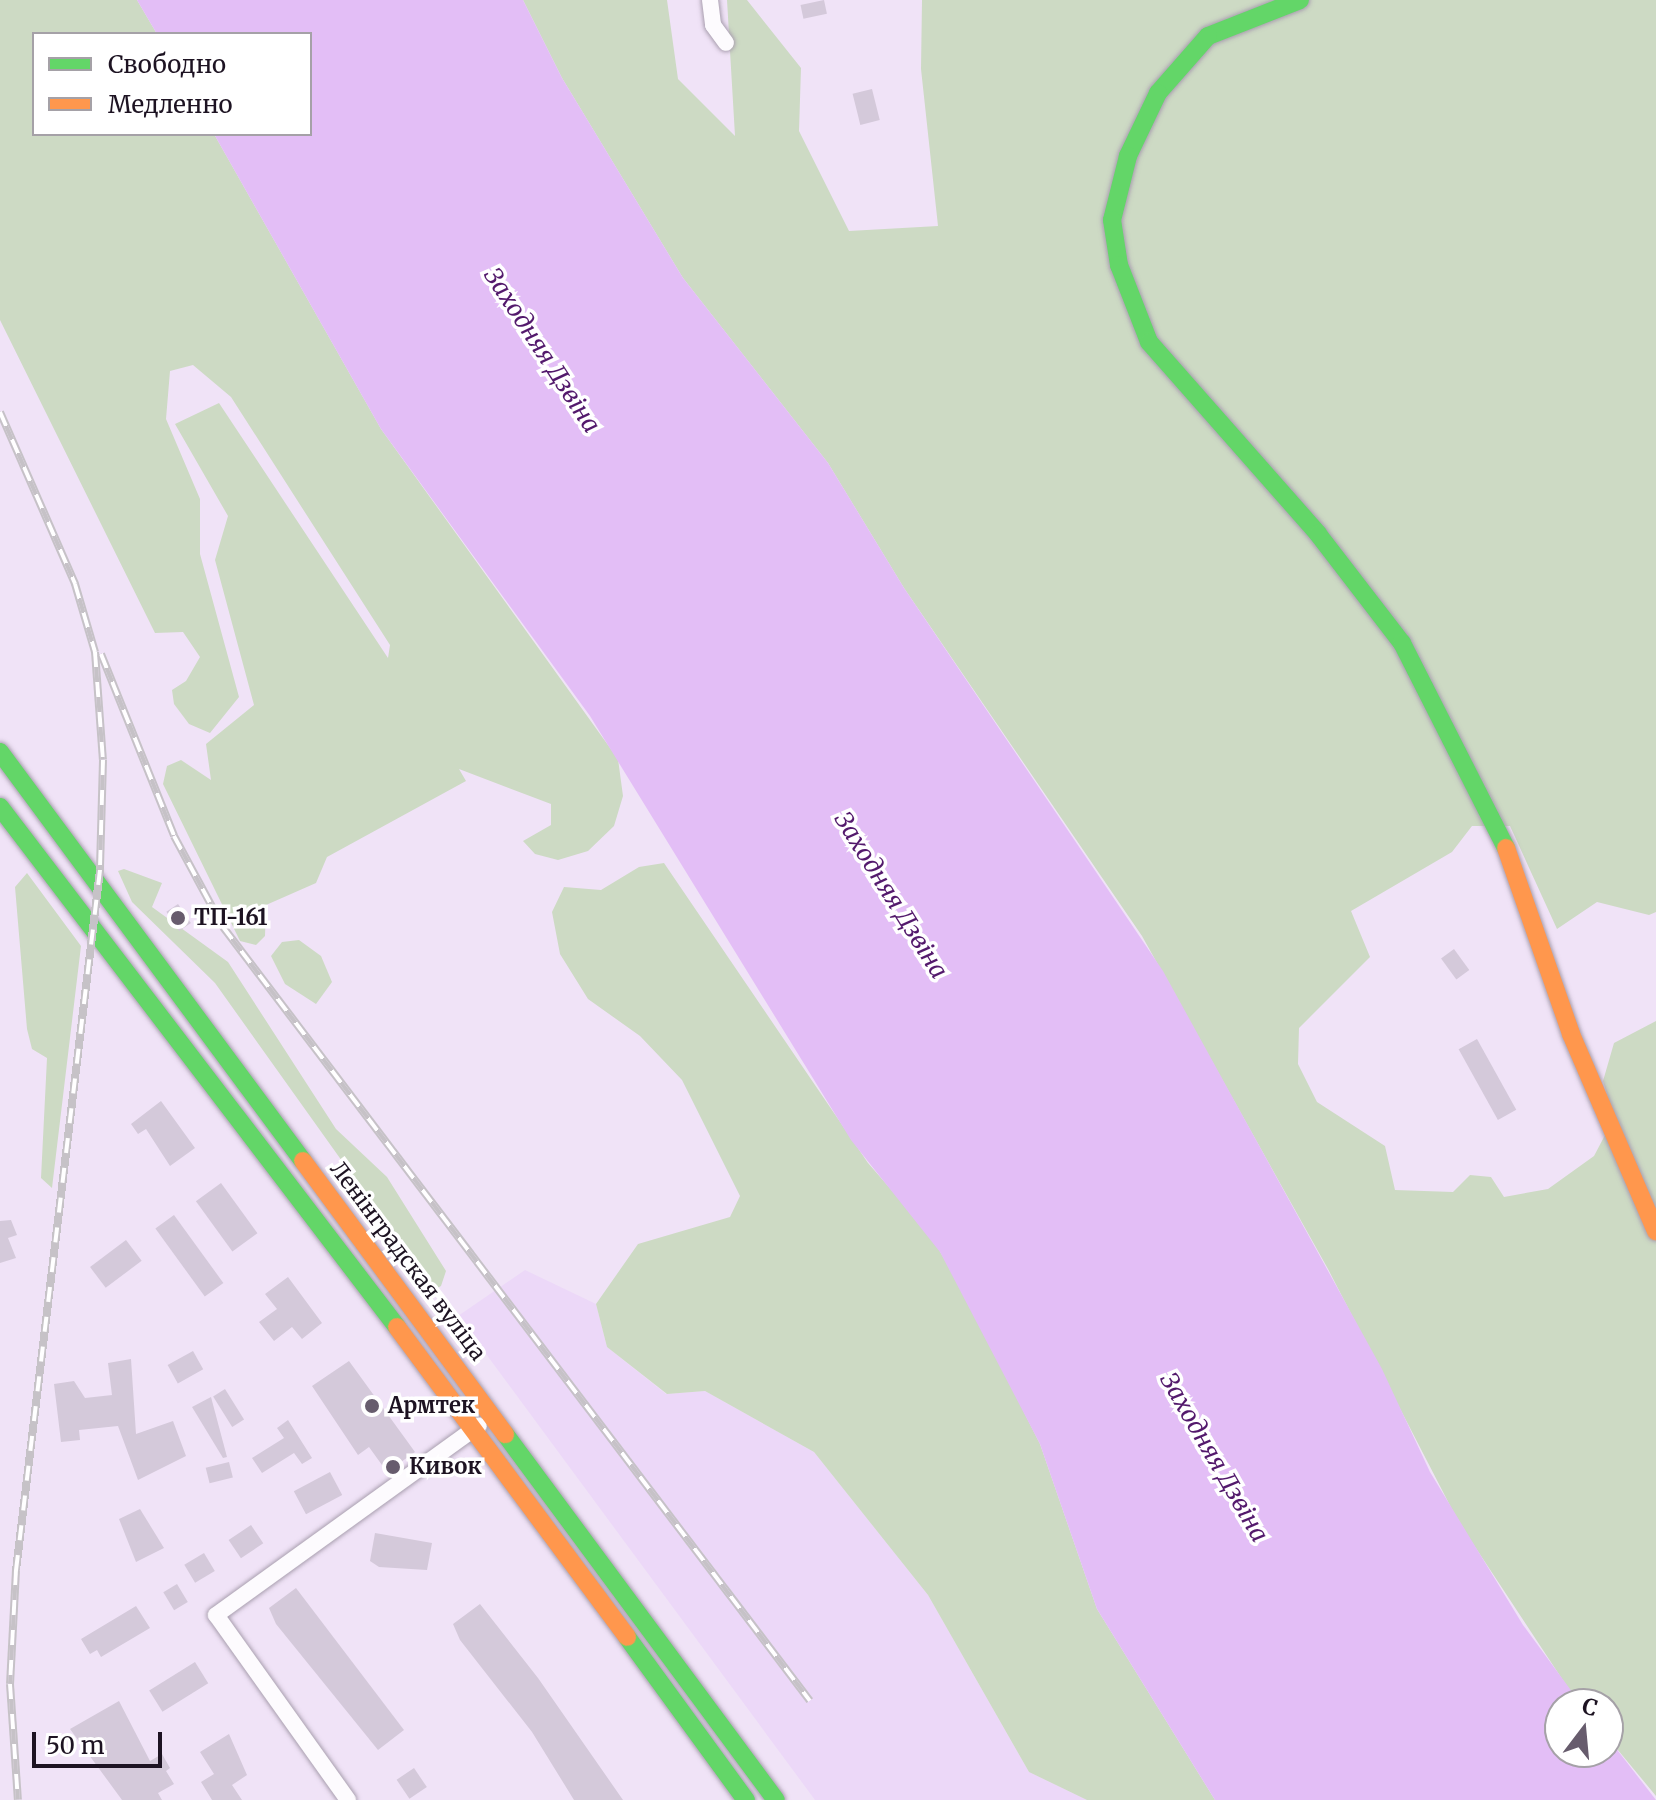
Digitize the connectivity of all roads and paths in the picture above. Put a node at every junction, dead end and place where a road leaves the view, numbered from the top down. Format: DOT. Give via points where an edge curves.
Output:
graph roads {
  1 [pos="710,0"];
  2 [pos="1300,0"];
  3 [pos="726,43"];
  4 [pos="0,752"];
  5 [pos="0,807"];
  6 [pos="1656,1231"];
  7 [pos="493,1414"];
  8 [pos="474,1429"];
  9 [pos="643,1620"];
  10 [pos="621,1634"];
  11 [pos="756,1772"];
  12 [pos="741,1793"];
  13 [pos="348,1800"];
  14 [pos="776,1800"];
  1 -- 3 [label="street" via="713,25"];
  2 -- 6 [label="main road" via="1208,36 1158,93 1128,156 1112,220 1119,265 1149,342 1318,534 1402,643 1496,819 1571,1034"];
  4 -- 7 [label="main road, Ленінградская вуліца"];
  5 -- 8 [label="main road"];
  7 -- 8 [label="street"];
  7 -- 9 [label="main road, Ленінградская вуліца"];
  8 -- 10 [label="main road"];
  8 -- 13 [label="street" via="216,1615"];
  9 -- 10 [label="street"];
  9 -- 11 [label="main road, Ленінградская вуліца"];
  10 -- 12 [label="main road"];
  11 -- 12 [label="street"];
  11 -- 14 [label="main road, Ленінградская вуліца"];
}
